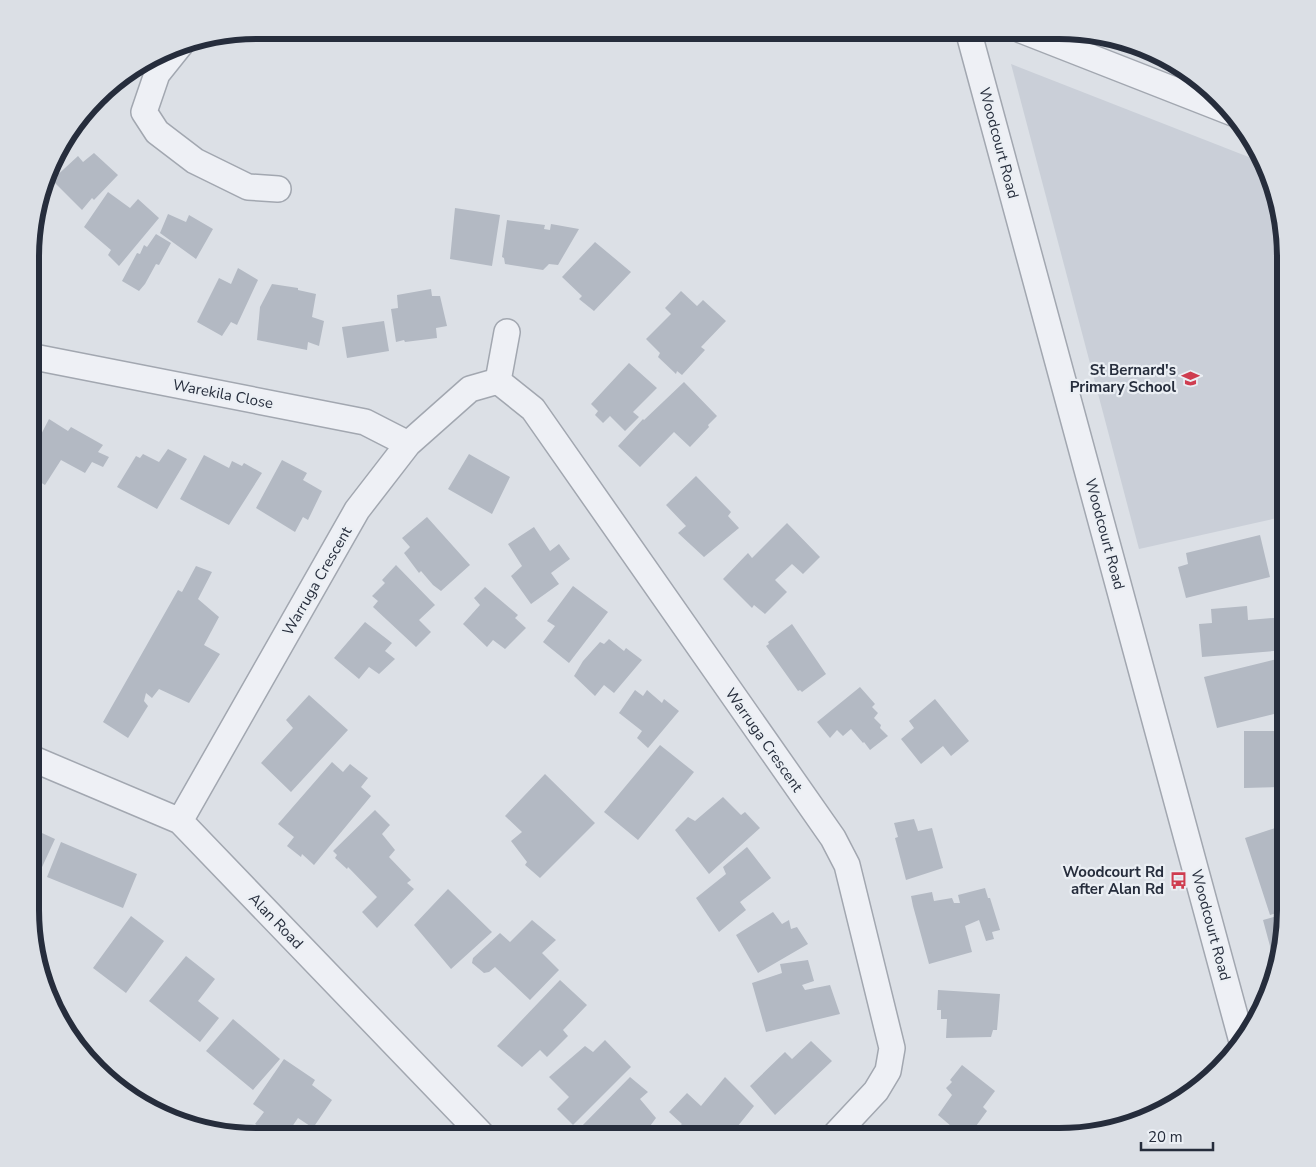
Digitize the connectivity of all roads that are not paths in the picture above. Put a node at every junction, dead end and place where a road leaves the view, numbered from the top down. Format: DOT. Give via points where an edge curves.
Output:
graph roads {
  1 [pos="970,39"];
  2 [pos="1044,39"];
  3 [pos="172,56"];
  4 [pos="1216,106"];
  5 [pos="278,189"];
  6 [pos="507,332"];
  7 [pos="39,358"];
  8 [pos="498,381"];
  9 [pos="408,444"];
  10 [pos="39,761"];
  11 [pos="180,821"];
  12 [pos="1240,1033"];
  13 [pos="475,1128"];
  14 [pos="841,1128"];
  1 -- 12 [label="street, Woodcourt Road"];
  2 -- 4 [label="street"];
  3 -- 5 [label="street" via="157,74 144,112 157,132 195,161 248,186"];
  6 -- 8 [label="street"];
  7 -- 9 [label="street, Warekila Close" via="365,422"];
  8 -- 9 [label="street, Warruga Crescent" via="470,389"];
  8 -- 14 [label="street, Warruga Crescent" via="533,409 833,838 847,865 892,1048 888,1071 876,1091"];
  9 -- 11 [label="street, Warruga Crescent" via="358,510"];
  10 -- 11 [label="street, Alan Road"];
  11 -- 13 [label="street, Alan Road"];
}
